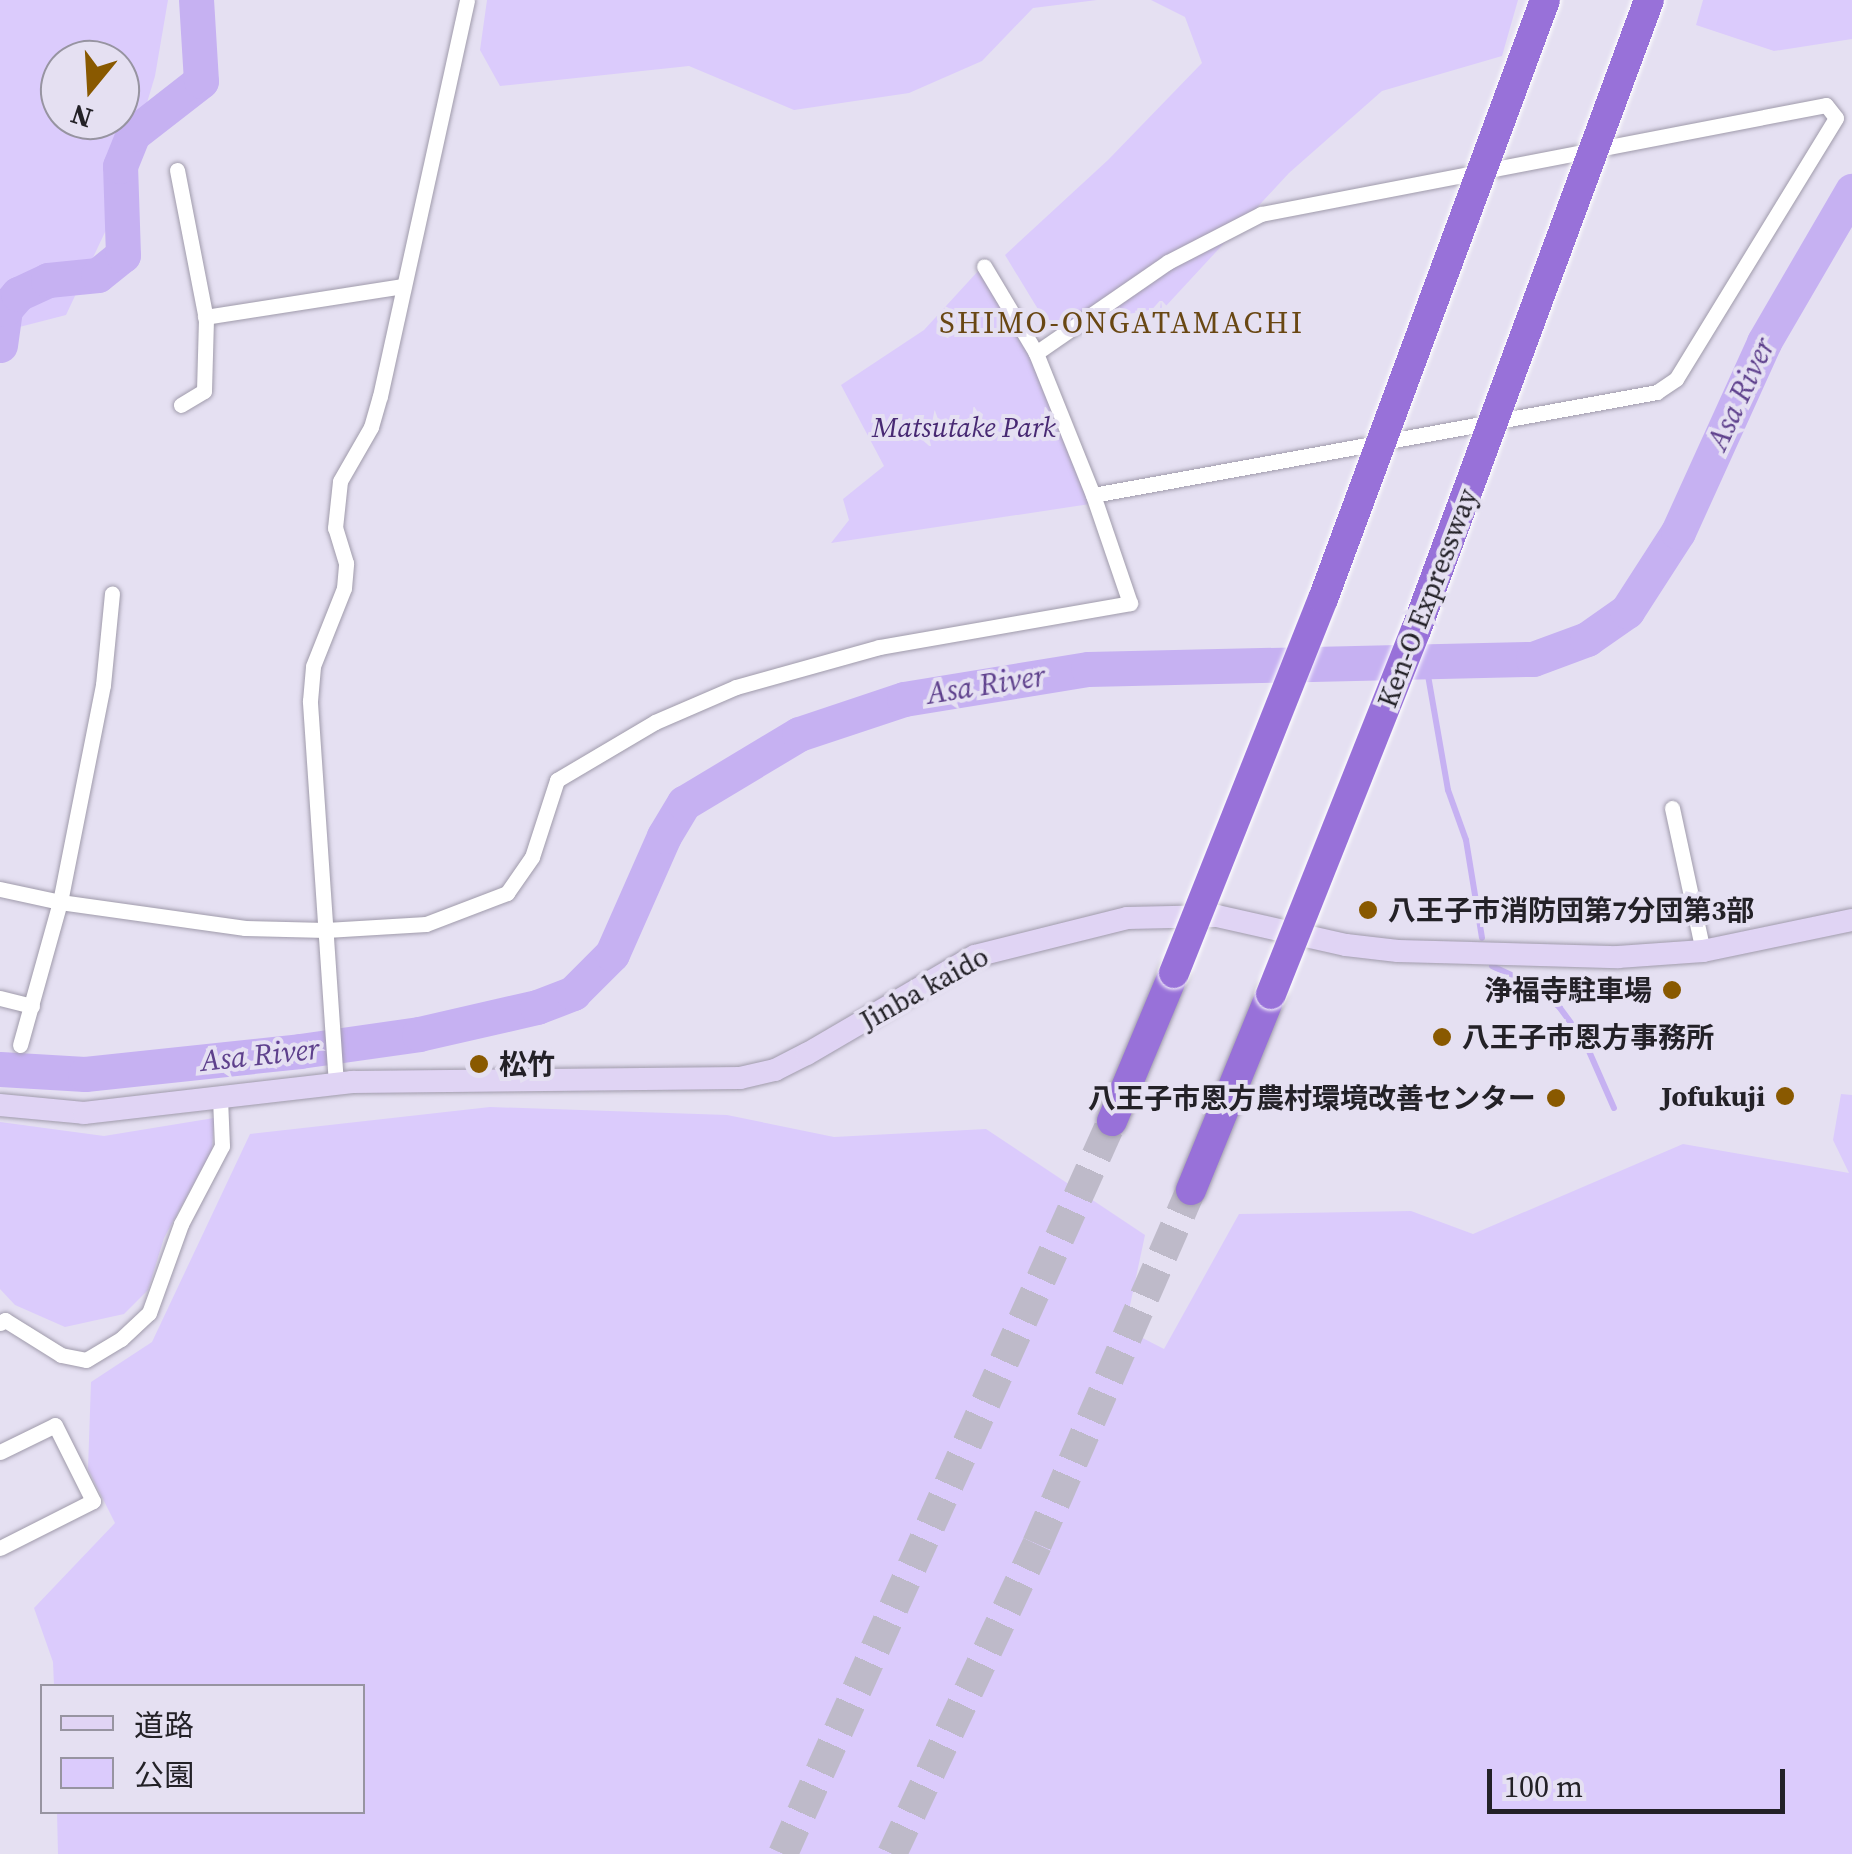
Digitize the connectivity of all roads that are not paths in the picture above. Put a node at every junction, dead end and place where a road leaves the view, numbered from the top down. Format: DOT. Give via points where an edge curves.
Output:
graph roads {
  1 [pos="466,0"];
  2 [pos="1545,0"];
  3 [pos="1649,0"];
  4 [pos="177,170"];
  5 [pos="984,266"];
  6 [pos="404,286"];
  7 [pos="205,317"];
  8 [pos="1036,353"];
  9 [pos="181,406"];
  10 [pos="1093,495"];
  11 [pos="112,593"];
  12 [pos="1672,808"];
  13 [pos="0,889"];
  14 [pos="60,902"];
  15 [pos="1852,920"];
  16 [pos="326,930"];
  17 [pos="1703,951"];
  18 [pos="0,998"];
  19 [pos="32,1006"];
  20 [pos="20,1045"];
  21 [pos="335,1078"];
  22 [pos="220,1099"];
  23 [pos="0,1105"];
  24 [pos="1112,1121"];
  25 [pos="1191,1190"];
  26 [pos="0,1322"];
  27 [pos="0,1452"];
  28 [pos="0,1548"];
  1 -- 6 [label="street"];
  2 -- 24 [label="highway, bridge" via="1322,599"];
  3 -- 25 [label="highway, Ken-O Expressway, bridge" via="1416,630"];
  4 -- 7 [label="street"];
  5 -- 8 [label="street"];
  6 -- 7 [label="street"];
  6 -- 16 [label="street" via="371,427 340,481 334,518 346,563 344,588 313,666"];
  7 -- 9 [label="street" via="204,391"];
  8 -- 10 [label="street"];
  8 -- 10 [label="street" via="1168,262 1261,214 1826,105 1836,118 1676,379 1657,392"];
  10 -- 16 [label="street" via="1130,603 936,634 736,687 655,722 557,780 532,857 507,893 426,924"];
  11 -- 14 [label="street" via="102,685"];
  12 -- 17 [label="street"];
  13 -- 14 [label="street"];
  14 -- 16 [label="street" via="245,928"];
  14 -- 19 [label="street"];
  15 -- 17 [label="main road, Jinba kaido"];
  16 -- 21 [label="street"];
  17 -- 21 [label="main road, Jinba kaido" via="1618,957 1398,951 1218,916 1141,917 975,956 806,1054 740,1078"];
  18 -- 19 [label="street"];
  19 -- 20 [label="street"];
  21 -- 22 [label="main road, Jinba kaido"];
  22 -- 23 [label="main road, Jinba kaido" via="84,1113"];
  22 -- 26 [label="street" via="222,1146 180,1224 149,1312 122,1339 86,1360 60,1356"];
  27 -- 28 [label="street" via="56,1425 93,1502"];
}
